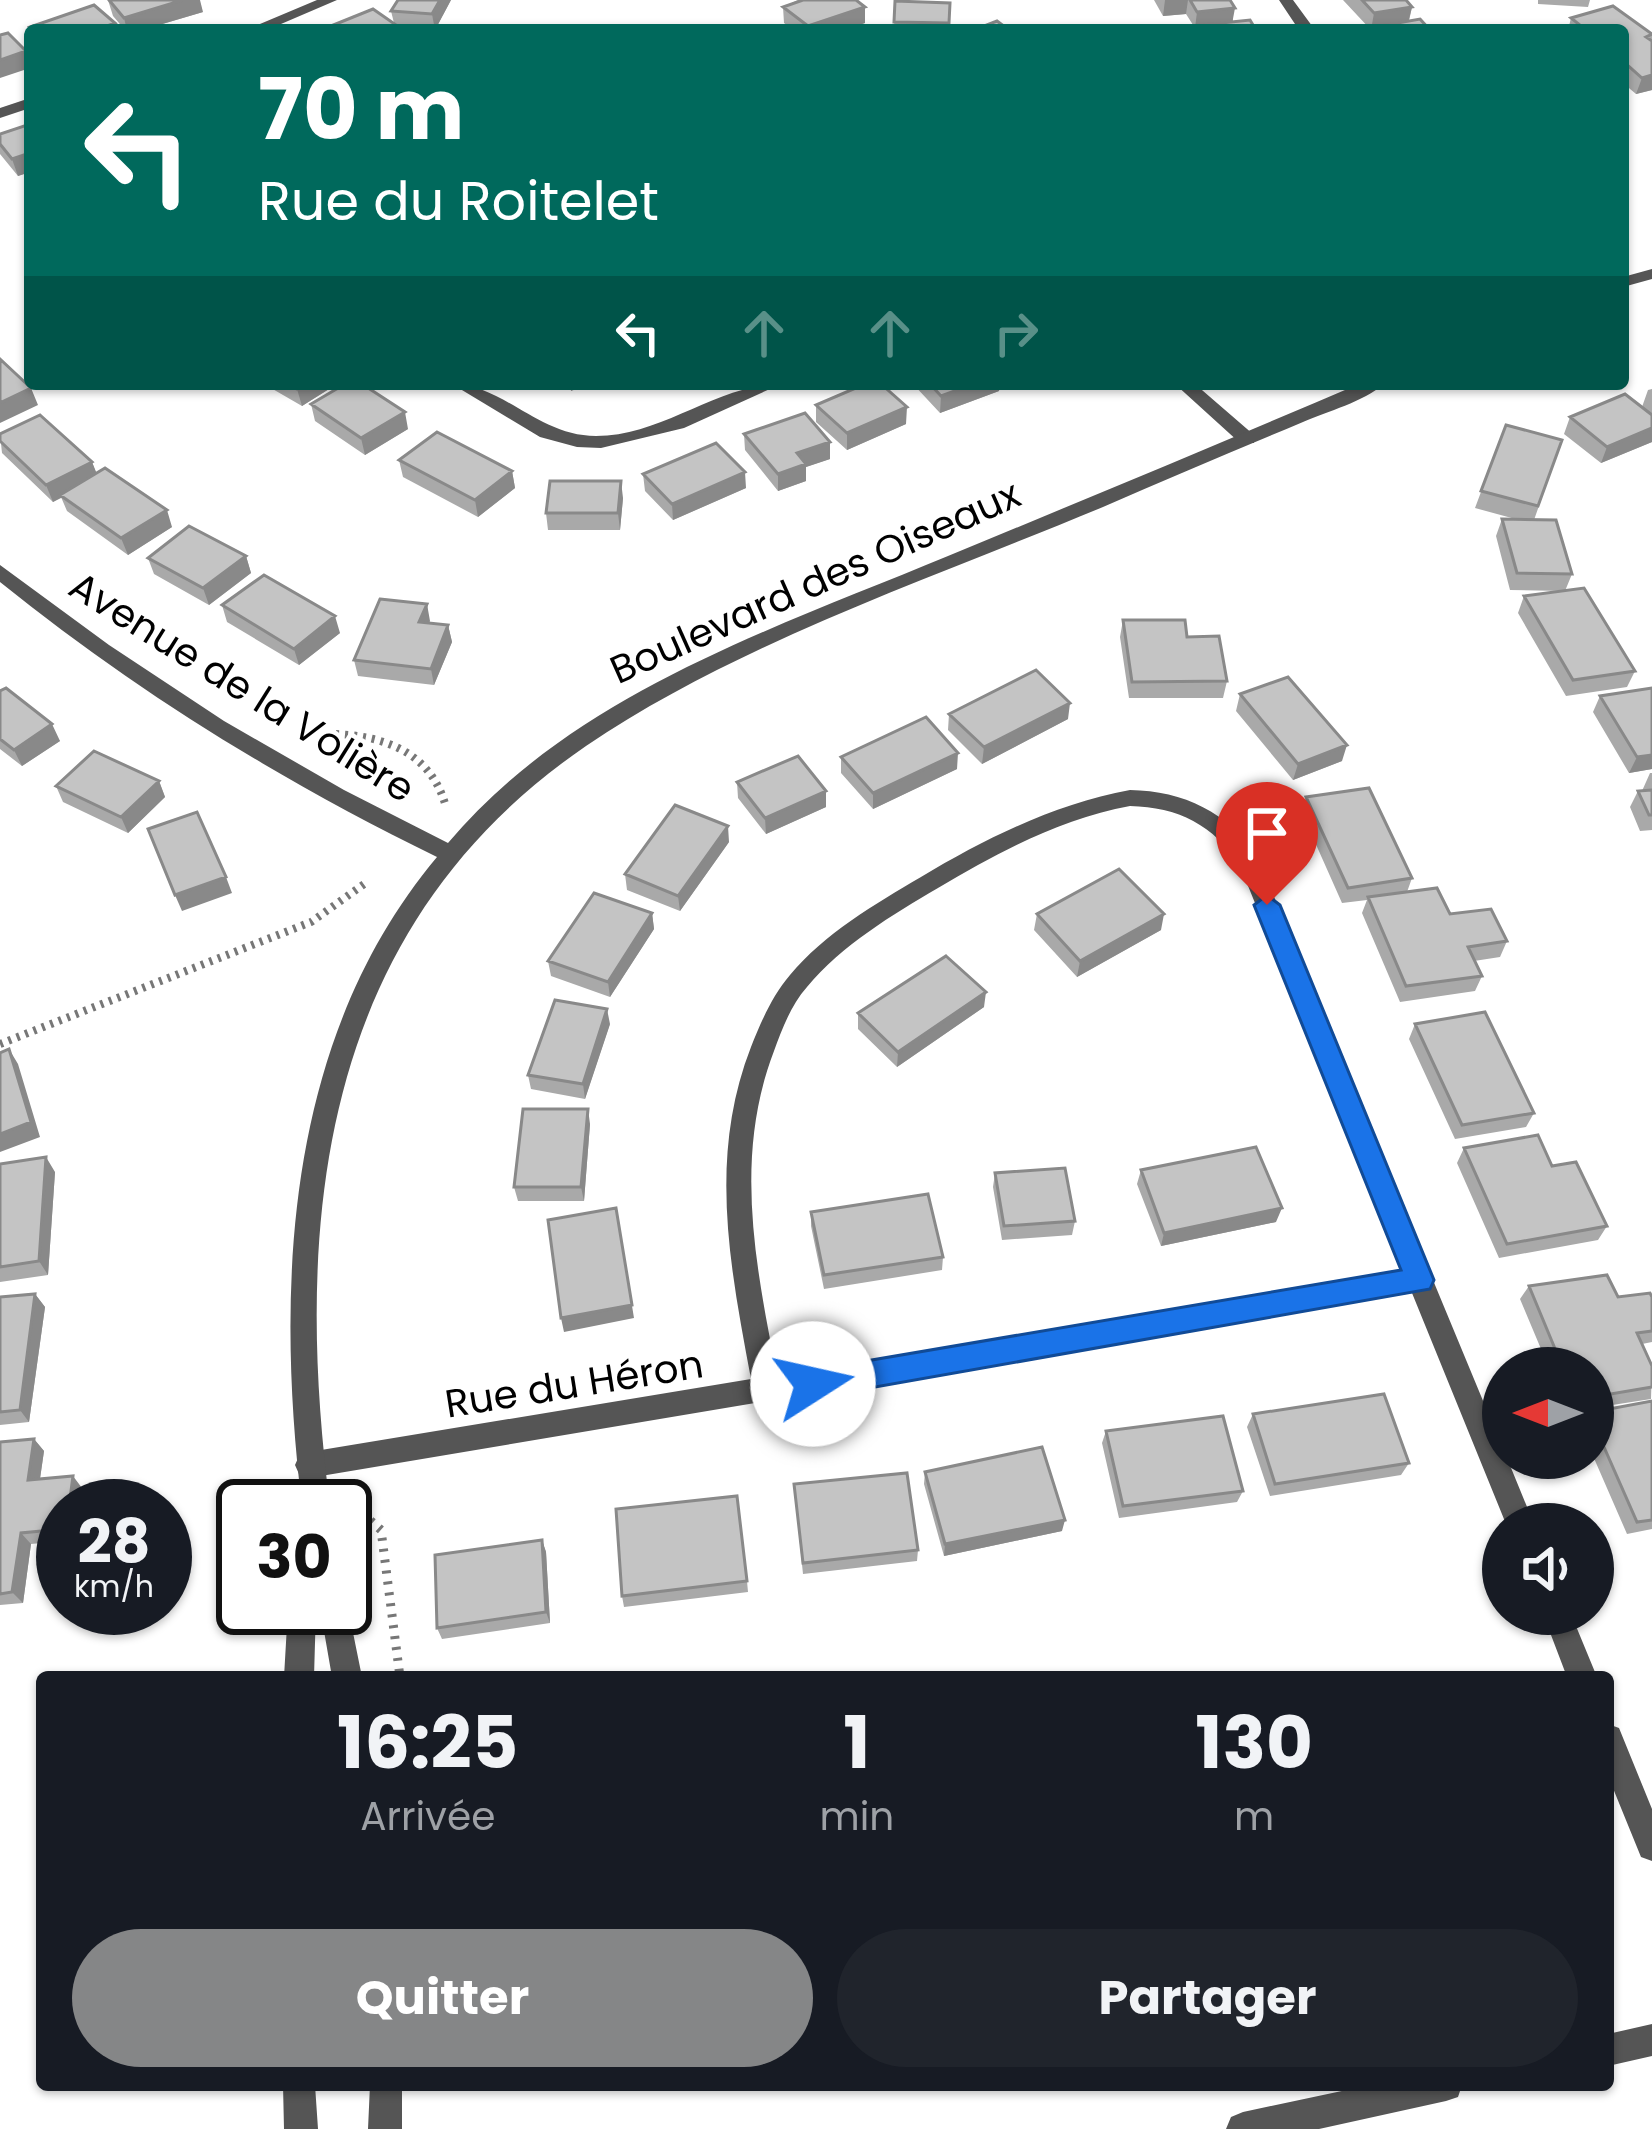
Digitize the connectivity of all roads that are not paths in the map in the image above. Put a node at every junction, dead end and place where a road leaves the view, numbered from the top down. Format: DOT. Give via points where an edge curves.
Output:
graph roads {
  1 [pos="330,0"];
  2 [pos="269,24"];
  3 [pos="471,390"];
  4 [pos="756,390"];
  5 [pos="1191,390"];
  6 [pos="1361,390"];
  7 [pos="1247,439"];
  8 [pos="0,572"];
  9 [pos="452,854"];
  10 [pos="1419,1280"];
  11 [pos="767,1392"];
  12 [pos="309,1465"];
  13 [pos="310,1479"];
  14 [pos="1511,1503"];
  15 [pos="300,1635"];
  16 [pos="339,1635"];
  17 [pos="1565,1635"];
  18 [pos="298,1671"];
  19 [pos="346,1671"];
  20 [pos="1580,1671"];
  21 [pos="1614,1754"];
  22 [pos="1652,1846"];
  23 [pos="1652,2040"];
  24 [pos="1614,2049"];
  25 [pos="299,2091"];
  26 [pos="386,2091"];
  27 [pos="1418,2091"];
  28 [pos="301,2129"];
  29 [pos="385,2129"];
  30 [pos="1244,2129"];
  1 -- 2 [label="street"];
  3 -- 4 [label="street" via="548,432 592,442"];
  5 -- 7 [label="street"];
  6 -- 7 [label="street, Boulevard des Oiseaux"];
  7 -- 9 [label="street, Boulevard des Oiseaux" via="693,677 568,749"];
  8 -- 9 [label="street, Avenue de la Volière" via="166,691"];
  9 -- 12 [label="street, Boulevard des Oiseaux" via="372,982 321,1120 303,1261"];
  10 -- 11 [label="street, Rue du Héron"];
  10 -- 11 [label="street" via="1242,849 1208,817 1177,804 1110,800 1054,819 884,910 818,961 784,1001 746,1096 734,1166"];
  10 -- 14 [label="street"];
  11 -- 12 [label="street, Rue du Héron"];
  12 -- 13 [label="street, Boulevard des Oiseaux"];
  15 -- 18 [label="street"];
  16 -- 19 [label="street"];
  17 -- 20 [label="street"];
  21 -- 22 [label="street"];
  23 -- 24 [label="street"];
  25 -- 28 [label="street"];
  26 -- 29 [label="street"];
  27 -- 30 [label="street"];
}
